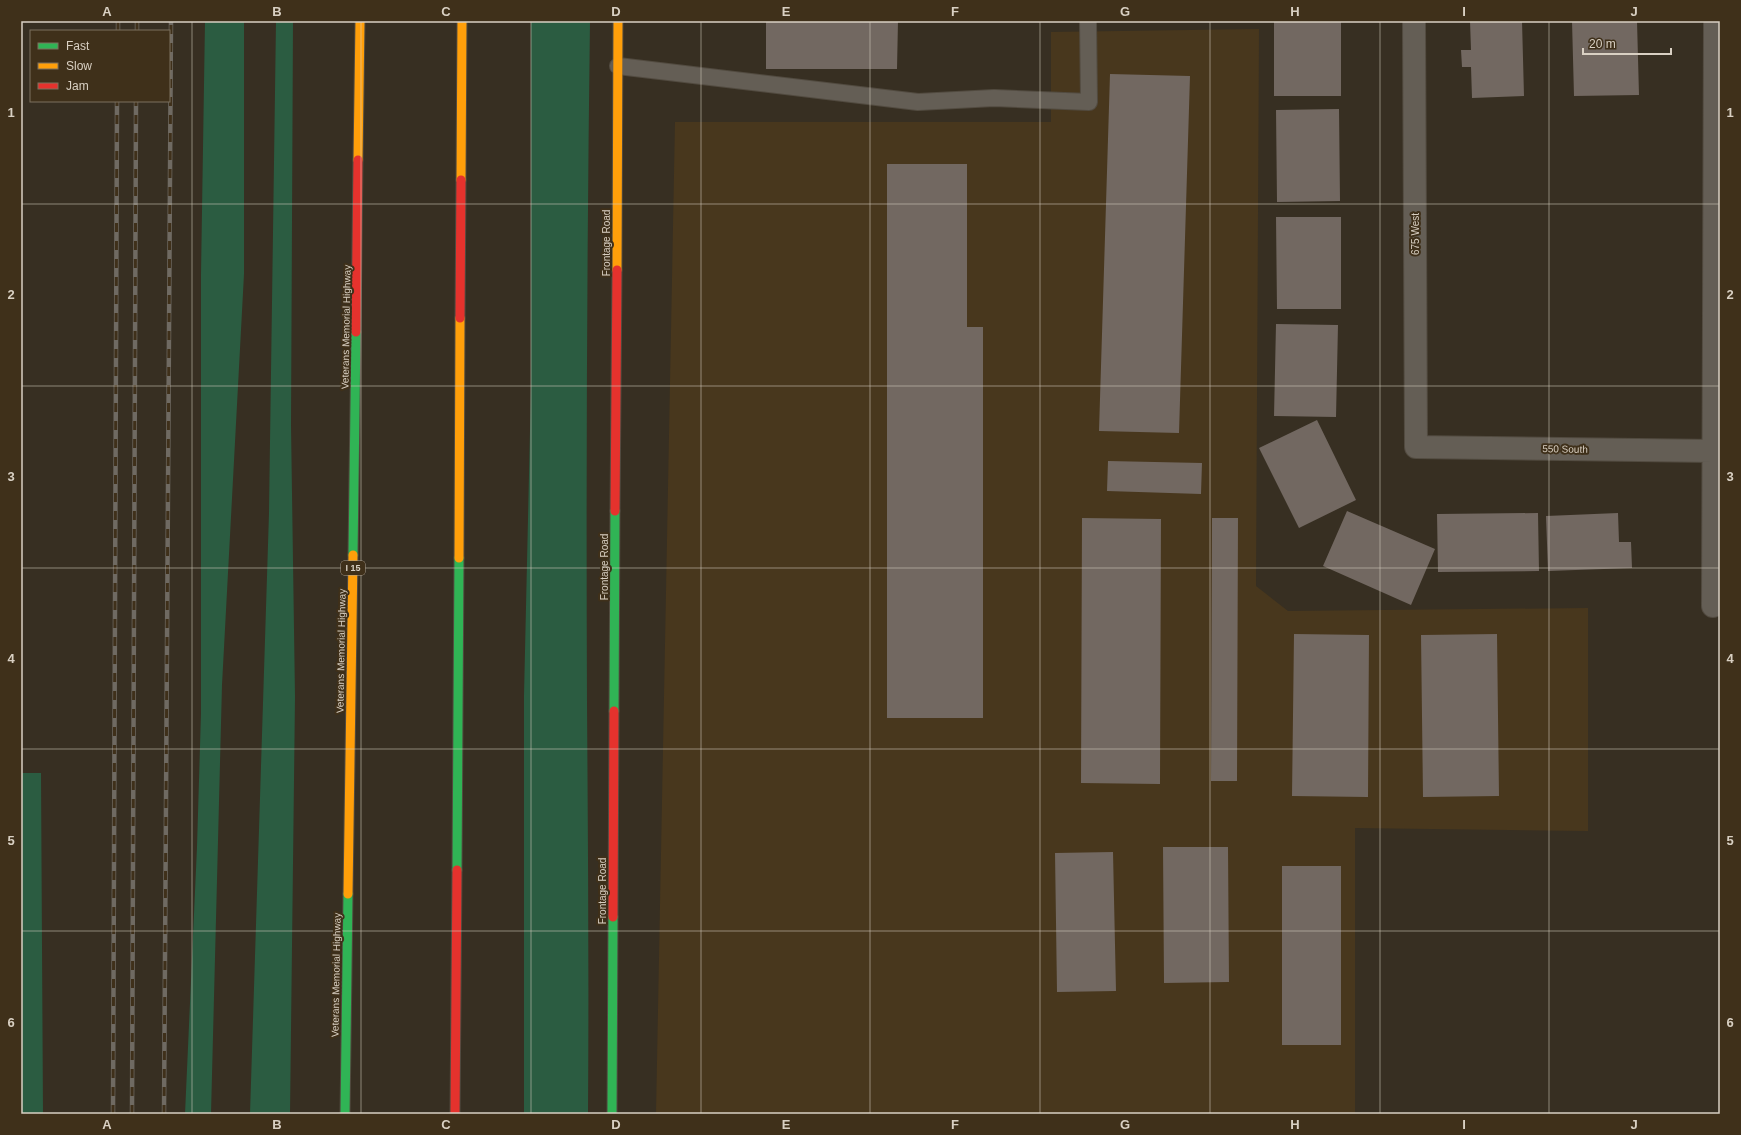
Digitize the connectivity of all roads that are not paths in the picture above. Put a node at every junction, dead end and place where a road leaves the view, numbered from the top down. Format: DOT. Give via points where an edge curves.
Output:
graph roads {
  1 [pos="360,21"];
  2 [pos="462,21"];
  3 [pos="618,21"];
  4 [pos="1088,21"];
  5 [pos="1414,21"];
  6 [pos="1714,21"];
  7 [pos="618,66"];
  8 [pos="1416,447"];
  9 [pos="1713,451"];
  10 [pos="1713,606"];
  11 [pos="345,1114"];
  12 [pos="455,1114"];
  13 [pos="612,1114"];
  1 -- 11 [label="main road, Veterans Memorial Highway / I 15"];
  2 -- 12 [label="main road"];
  3 -- 7 [label="main road, Frontage Road"];
  4 -- 7 [label="lane" via="1088,102 994,98 918,102"];
  5 -- 8 [label="street, 675 West"];
  6 -- 9 [label="street"];
  7 -- 13 [label="main road, Frontage Road"];
  8 -- 9 [label="street, 550 South"];
  9 -- 10 [label="street"];
}
